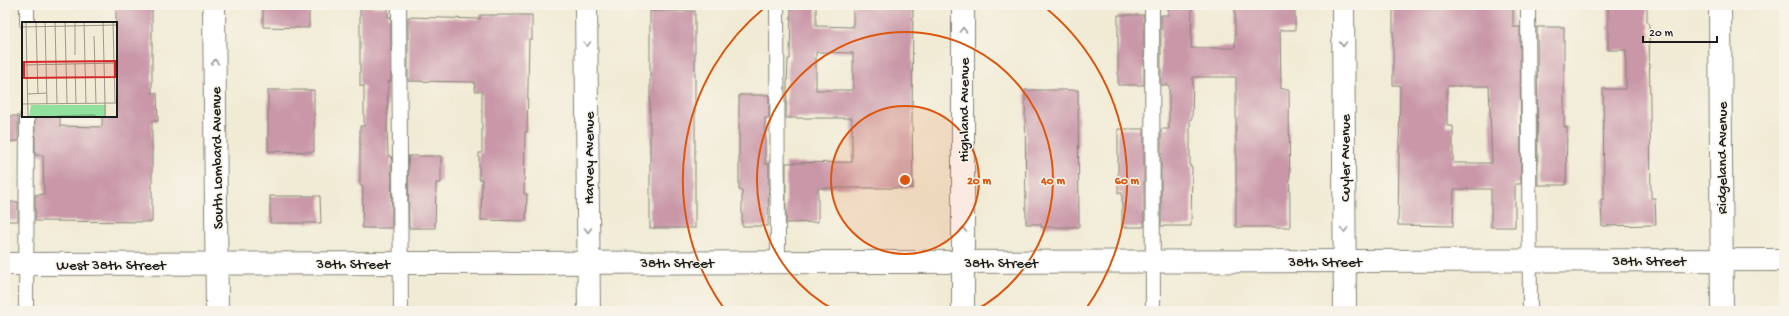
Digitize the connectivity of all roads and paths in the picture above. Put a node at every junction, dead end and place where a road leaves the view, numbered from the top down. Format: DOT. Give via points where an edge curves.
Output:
graph roads {
  1 [pos="27,5"];
  2 [pos="214,5"];
  3 [pos="398,5"];
  4 [pos="586,5"];
  5 [pos="777,5"];
  6 [pos="963,5"];
  7 [pos="1152,5"];
  8 [pos="1343,5"];
  9 [pos="1528,5"];
  10 [pos="1720,5"];
  11 [pos="27,22"];
  12 [pos="27,117"];
  13 [pos="1153,260"];
  14 [pos="1722,260"];
  15 [pos="1784,260"];
  16 [pos="1345,261"];
  17 [pos="1530,261"];
  18 [pos="588,262"];
  19 [pos="778,262"];
  20 [pos="963,262"];
  21 [pos="400,263"];
  22 [pos="15,264"];
  23 [pos="217,264"];
  24 [pos="26,311"];
  25 [pos="218,311"];
  26 [pos="400,311"];
  27 [pos="589,311"];
  28 [pos="963,311"];
  29 [pos="1153,311"];
  30 [pos="1345,311"];
  31 [pos="1530,311"];
  32 [pos="1722,311"];
  1 -- 11 [label="lane"];
  23 -- 2 [label="street, South Lombard Avenue, one-way"];
  3 -- 21 [label="lane"];
  4 -- 18 [label="street, Harvey Avenue, one-way"];
  5 -- 19 [label="lane"];
  20 -- 6 [label="street, Highland Avenue, one-way"];
  7 -- 13 [label="lane"];
  8 -- 16 [label="street, Cuyler Avenue, one-way"];
  9 -- 17 [label="lane"];
  10 -- 14 [label="street, Ridgeland Avenue"];
  12 -- 22 [label="lane"];
  13 -- 16 [label="street, 38th Street"];
  13 -- 20 [label="street, 38th Street"];
  13 -- 29 [label="lane"];
  14 -- 15 [label="street, 38th Street"];
  14 -- 17 [label="street, 38th Street"];
  14 -- 32 [label="street, Ridgeland Avenue"];
  16 -- 17 [label="street, 38th Street"];
  16 -- 30 [label="street, Cuyler Avenue"];
  17 -- 31 [label="lane"];
  18 -- 19 [label="street, 38th Street"];
  18 -- 21 [label="street, 38th Street"];
  18 -- 27 [label="street, Harvey Avenue"];
  19 -- 20 [label="street, 38th Street"];
  20 -- 28 [label="street, Highland Avenue"];
  21 -- 23 [label="street, 38th Street"];
  21 -- 26 [label="lane"];
  22 -- 23 [label="street, West 38th Street"];
  22 -- 24 [label="lane"];
  23 -- 25 [label="street, South Lombard Avenue"];
}
